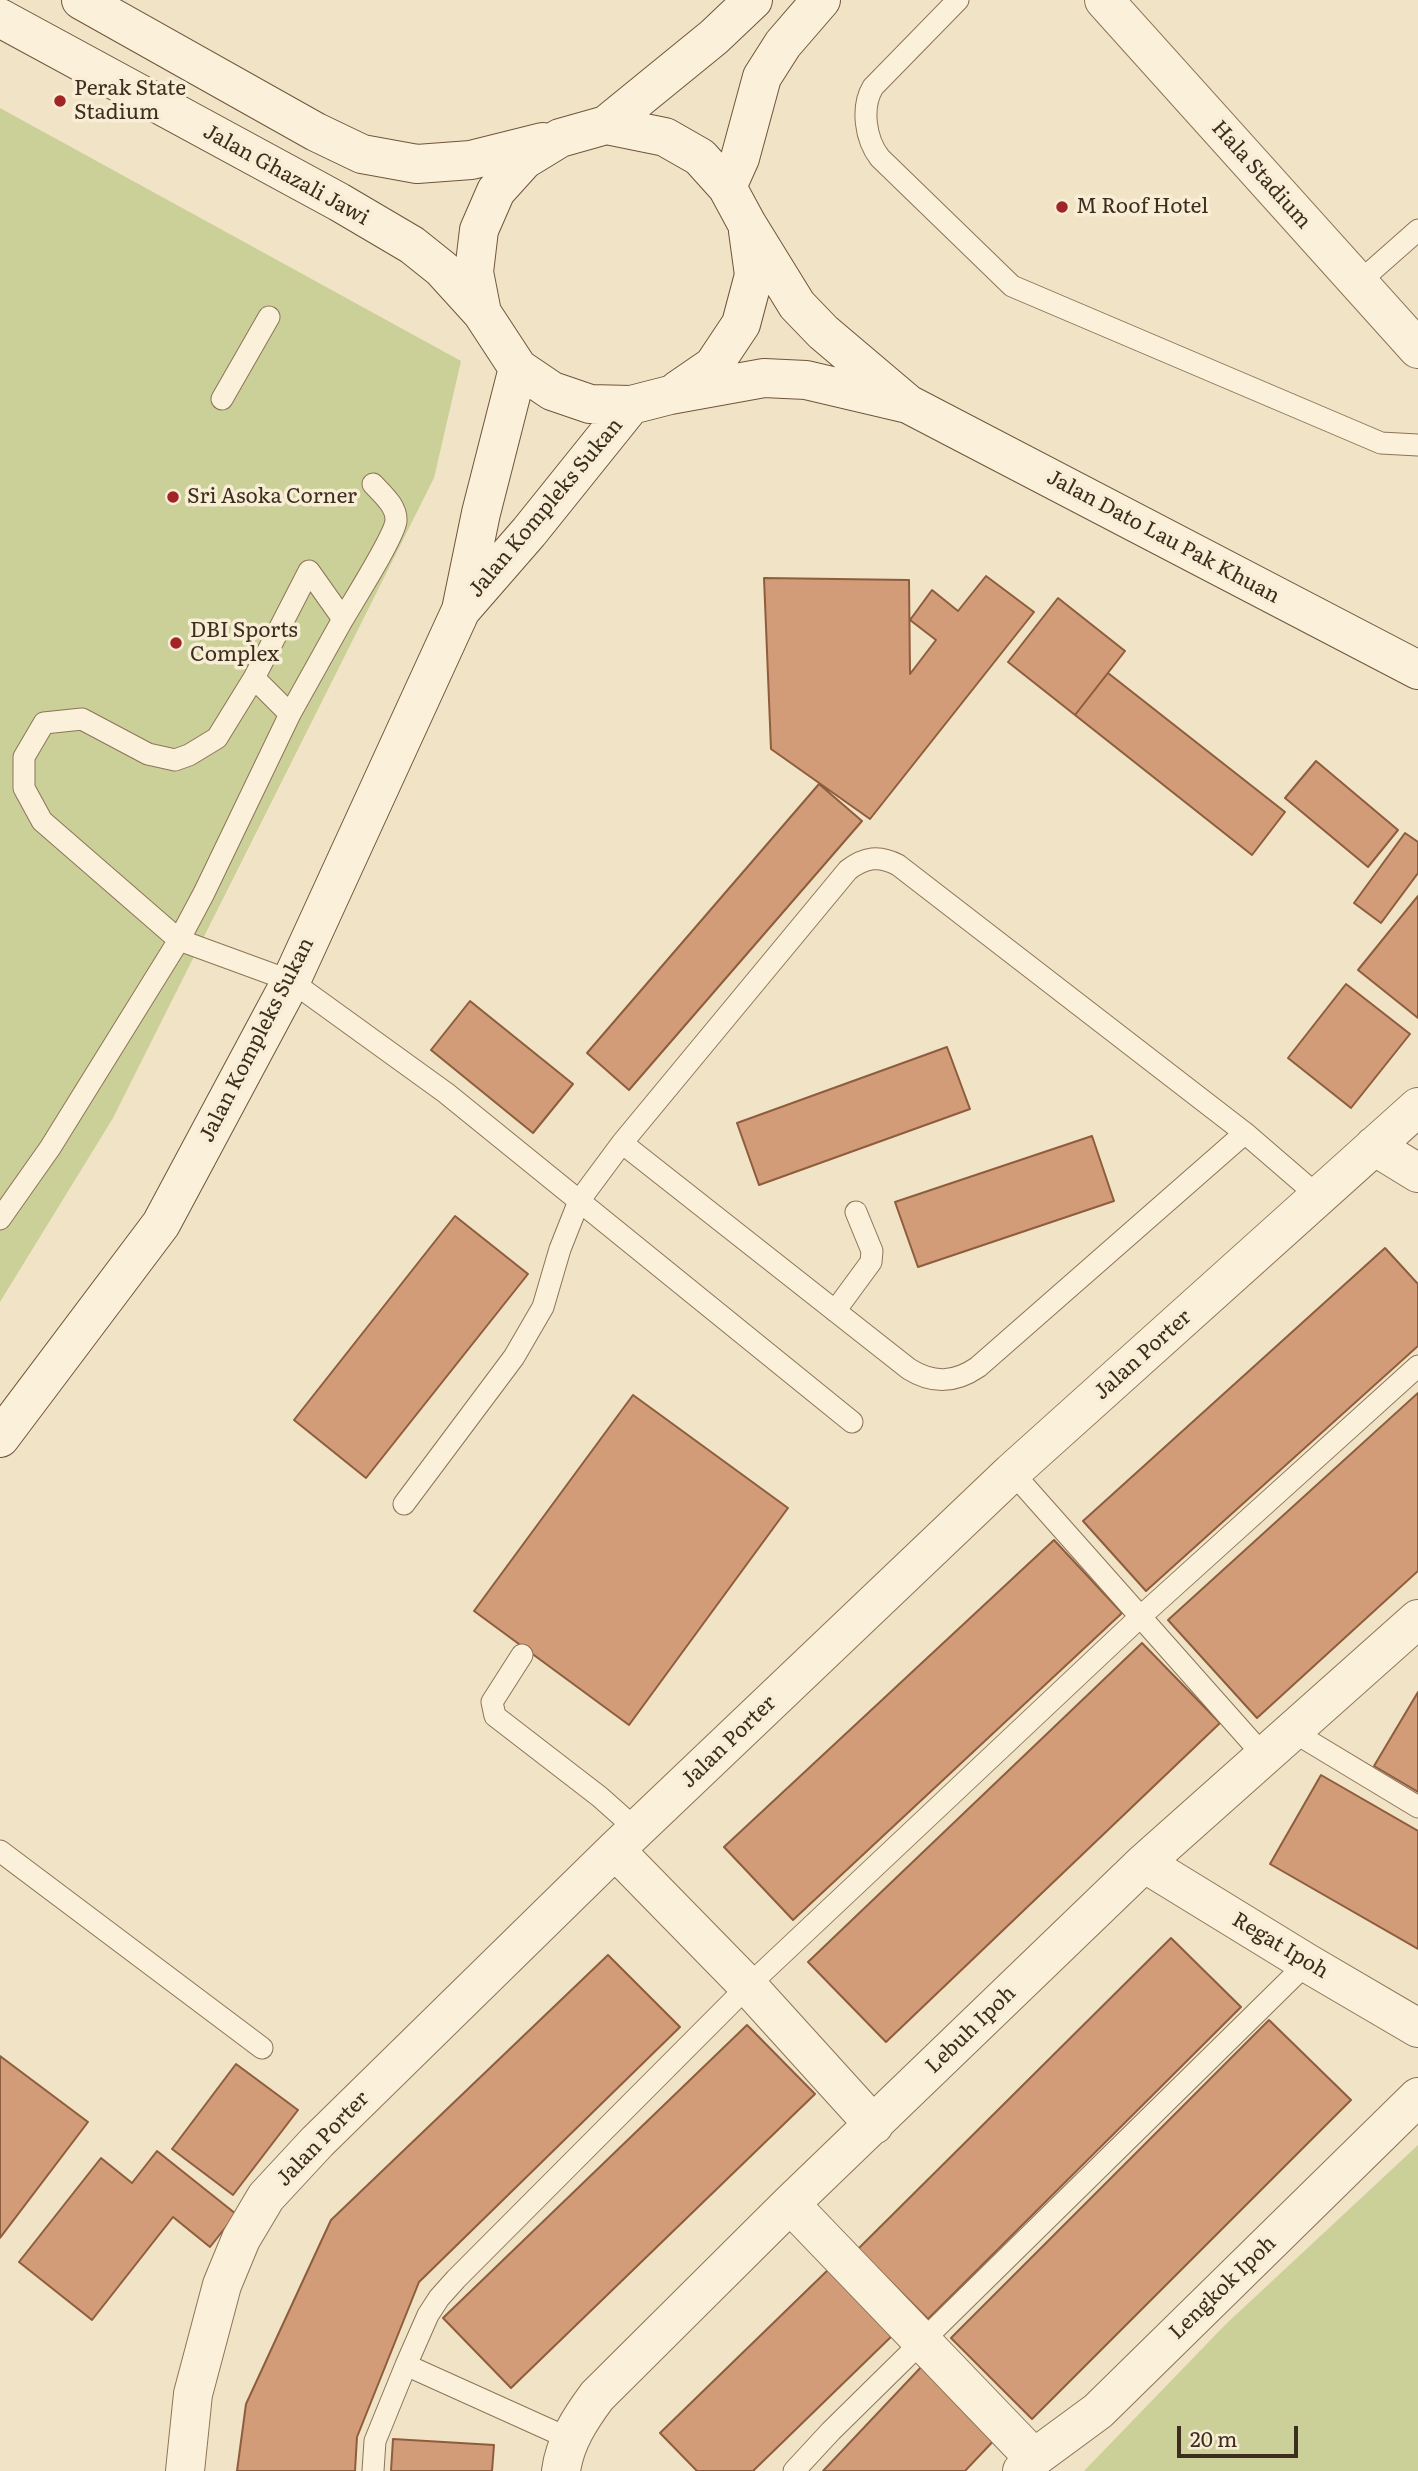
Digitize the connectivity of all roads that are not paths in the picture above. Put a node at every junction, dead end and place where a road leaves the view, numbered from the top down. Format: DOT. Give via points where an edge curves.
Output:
graph roads {
  1 [pos="81,0"];
  2 [pos="753,0"];
  3 [pos="821,0"];
  4 [pos="958,0"];
  5 [pos="1104,0"];
  6 [pos="0,18"];
  7 [pos="606,125"];
  8 [pos="560,138"];
  9 [pos="727,187"];
  10 [pos="747,224"];
  11 [pos="1418,230"];
  12 [pos="1358,283"];
  13 [pos="482,313"];
  14 [pos="269,317"];
  15 [pos="1418,349"];
  16 [pos="518,368"];
  17 [pos="670,395"];
  18 [pos="222,399"];
  19 [pos="908,404"];
  20 [pos="631,405"];
  21 [pos="1418,444"];
  22 [pos="373,484"];
  23 [pos="461,610"];
  24 [pos="343,619"];
  25 [pos="1418,670"];
  26 [pos="254,677"];
  27 [pos="289,714"];
  28 [pos="180,940"];
  29 [pos="291,981"];
  30 [pos="1418,1107"];
  31 [pos="1245,1133"];
  32 [pos="622,1143"];
  33 [pos="1374,1146"];
  34 [pos="1418,1173"];
  35 [pos="1318,1196"];
  36 [pos="579,1201"];
  37 [pos="856,1212"];
  38 [pos="0,1219"];
  39 [pos="835,1311"];
  40 [pos="1418,1366"];
  41 [pos="852,1422"];
  42 [pos="0,1438"];
  43 [pos="1012,1472"];
  44 [pos="404,1504"];
  45 [pos="1139,1618"];
  46 [pos="1418,1619"];
  47 [pos="522,1655"];
  48 [pos="1292,1731"];
  49 [pos="1264,1756"];
  50 [pos="1418,1807"];
  51 [pos="626,1840"];
  52 [pos="0,1851"];
  53 [pos="1144,1863"];
  54 [pos="1307,1963"];
  55 [pos="748,1986"];
  56 [pos="1418,2028"];
  57 [pos="262,2048"];
  58 [pos="1418,2097"];
  59 [pos="874,2125"];
  60 [pos="790,2204"];
  61 [pos="924,2341"];
  62 [pos="406,2365"];
  63 [pos="566,2455"];
  64 [pos="1028,2464"];
  65 [pos="185,2471"];
  66 [pos="373,2471"];
  67 [pos="794,2471"];
  1 -- 8 [label="street" via="362,154 417,164 471,160"];
  2 -- 7 [label="street"];
  3 -- 9 [label="street" via="762,77 740,158"];
  4 -- 21 [label="lane" via="873,87 866,113 871,142 880,158 1012,286 1381,443"];
  5 -- 12 [label="street, Hala Stadium"];
  6 -- 13 [label="street, Jalan Ghazali Jawi" via="412,245"];
  7 -- 8 [label="street"];
  7 -- 9 [label="street" via="665,137 700,158"];
  8 -- 13 [label="street" via="524,160 496,191 483,220 474,272"];
  9 -- 10 [label="street"];
  10 -- 17 [label="street" via="754,275 741,324 713,366"];
  10 -- 19 [label="street" via="797,304"];
  11 -- 12 [label="lane"];
  12 -- 15 [label="street, Hala Stadium"];
  13 -- 16 [label="street"];
  14 -- 18 [label="lane"];
  16 -- 20 [label="street" via="552,391 590,404"];
  16 -- 23 [label="street, Jalan Kompleks Sukan"];
  17 -- 19 [label="street" via="764,377 806,380"];
  17 -- 20 [label="street"];
  19 -- 25 [label="street, Jalan Dato Lau Pak Khuan"];
  20 -- 23 [label="street, Jalan Kompleks Sukan"];
  22 -- 24 [label="lane" via="391,504 396,521"];
  23 -- 29 [label="street, Jalan Kompleks Sukan"];
  24 -- 26 [label="lane" via="309,571"];
  24 -- 27 [label="lane"];
  26 -- 27 [label="lane"];
  26 -- 28 [label="lane" via="217,738 175,760 148,754 82,719 44,723 24,757 24,788 42,821"];
  27 -- 28 [label="lane"];
  28 -- 29 [label="lane"];
  28 -- 38 [label="lane" via="50,1148"];
  29 -- 36 [label="lane" via="446,1093"];
  29 -- 42 [label="street, Jalan Kompleks Sukan" via="161,1224"];
  30 -- 33 [label="street, Jalan Porter"];
  31 -- 32 [label="lane" via="898,865 872,858 848,870"];
  31 -- 35 [label="lane"];
  31 -- 39 [label="lane" via="965,1376 951,1380 921,1377"];
  32 -- 36 [label="lane"];
  32 -- 39 [label="lane"];
  33 -- 34 [label="street"];
  33 -- 35 [label="street, Jalan Porter"];
  35 -- 43 [label="street, Jalan Porter"];
  36 -- 41 [label="lane"];
  36 -- 44 [label="lane" via="543,1307 514,1357"];
  37 -- 39 [label="lane" via="872,1251 870,1262"];
  40 -- 45 [label="lane"];
  43 -- 45 [label="lane"];
  43 -- 51 [label="street, Jalan Porter"];
  45 -- 49 [label="lane"];
  45 -- 55 [label="lane"];
  46 -- 48 [label="street, Lebuh Ipoh"];
  47 -- 51 [label="lane" via="492,1702 495,1716 600,1797"];
  48 -- 49 [label="street, Lebuh Ipoh"];
  48 -- 50 [label="lane"];
  49 -- 53 [label="street, Lebuh Ipoh"];
  51 -- 55 [label="street"];
  51 -- 65 [label="street, Jalan Porter" via="266,2197 241,2239 222,2285 193,2395"];
  52 -- 57 [label="lane"];
  53 -- 54 [label="street, Regat Ipoh"];
  53 -- 59 [label="street, Lebuh Ipoh"];
  54 -- 56 [label="street, Regat Ipoh"];
  54 -- 61 [label="lane"];
  55 -- 59 [label="street"];
  55 -- 62 [label="lane" via="439,2298"];
  58 -- 64 [label="street, Lengkok Ipoh" via="1098,2411"];
  59 -- 60 [label="street, Lebuh Ipoh"];
  60 -- 61 [label="street"];
  60 -- 63 [label="street, Lebuh Ipoh" via="597,2396 582,2416"];
  61 -- 64 [label="street"];
  61 -- 67 [label="lane"];
  62 -- 63 [label="lane"];
  62 -- 66 [label="lane" via="374,2441"];
}
